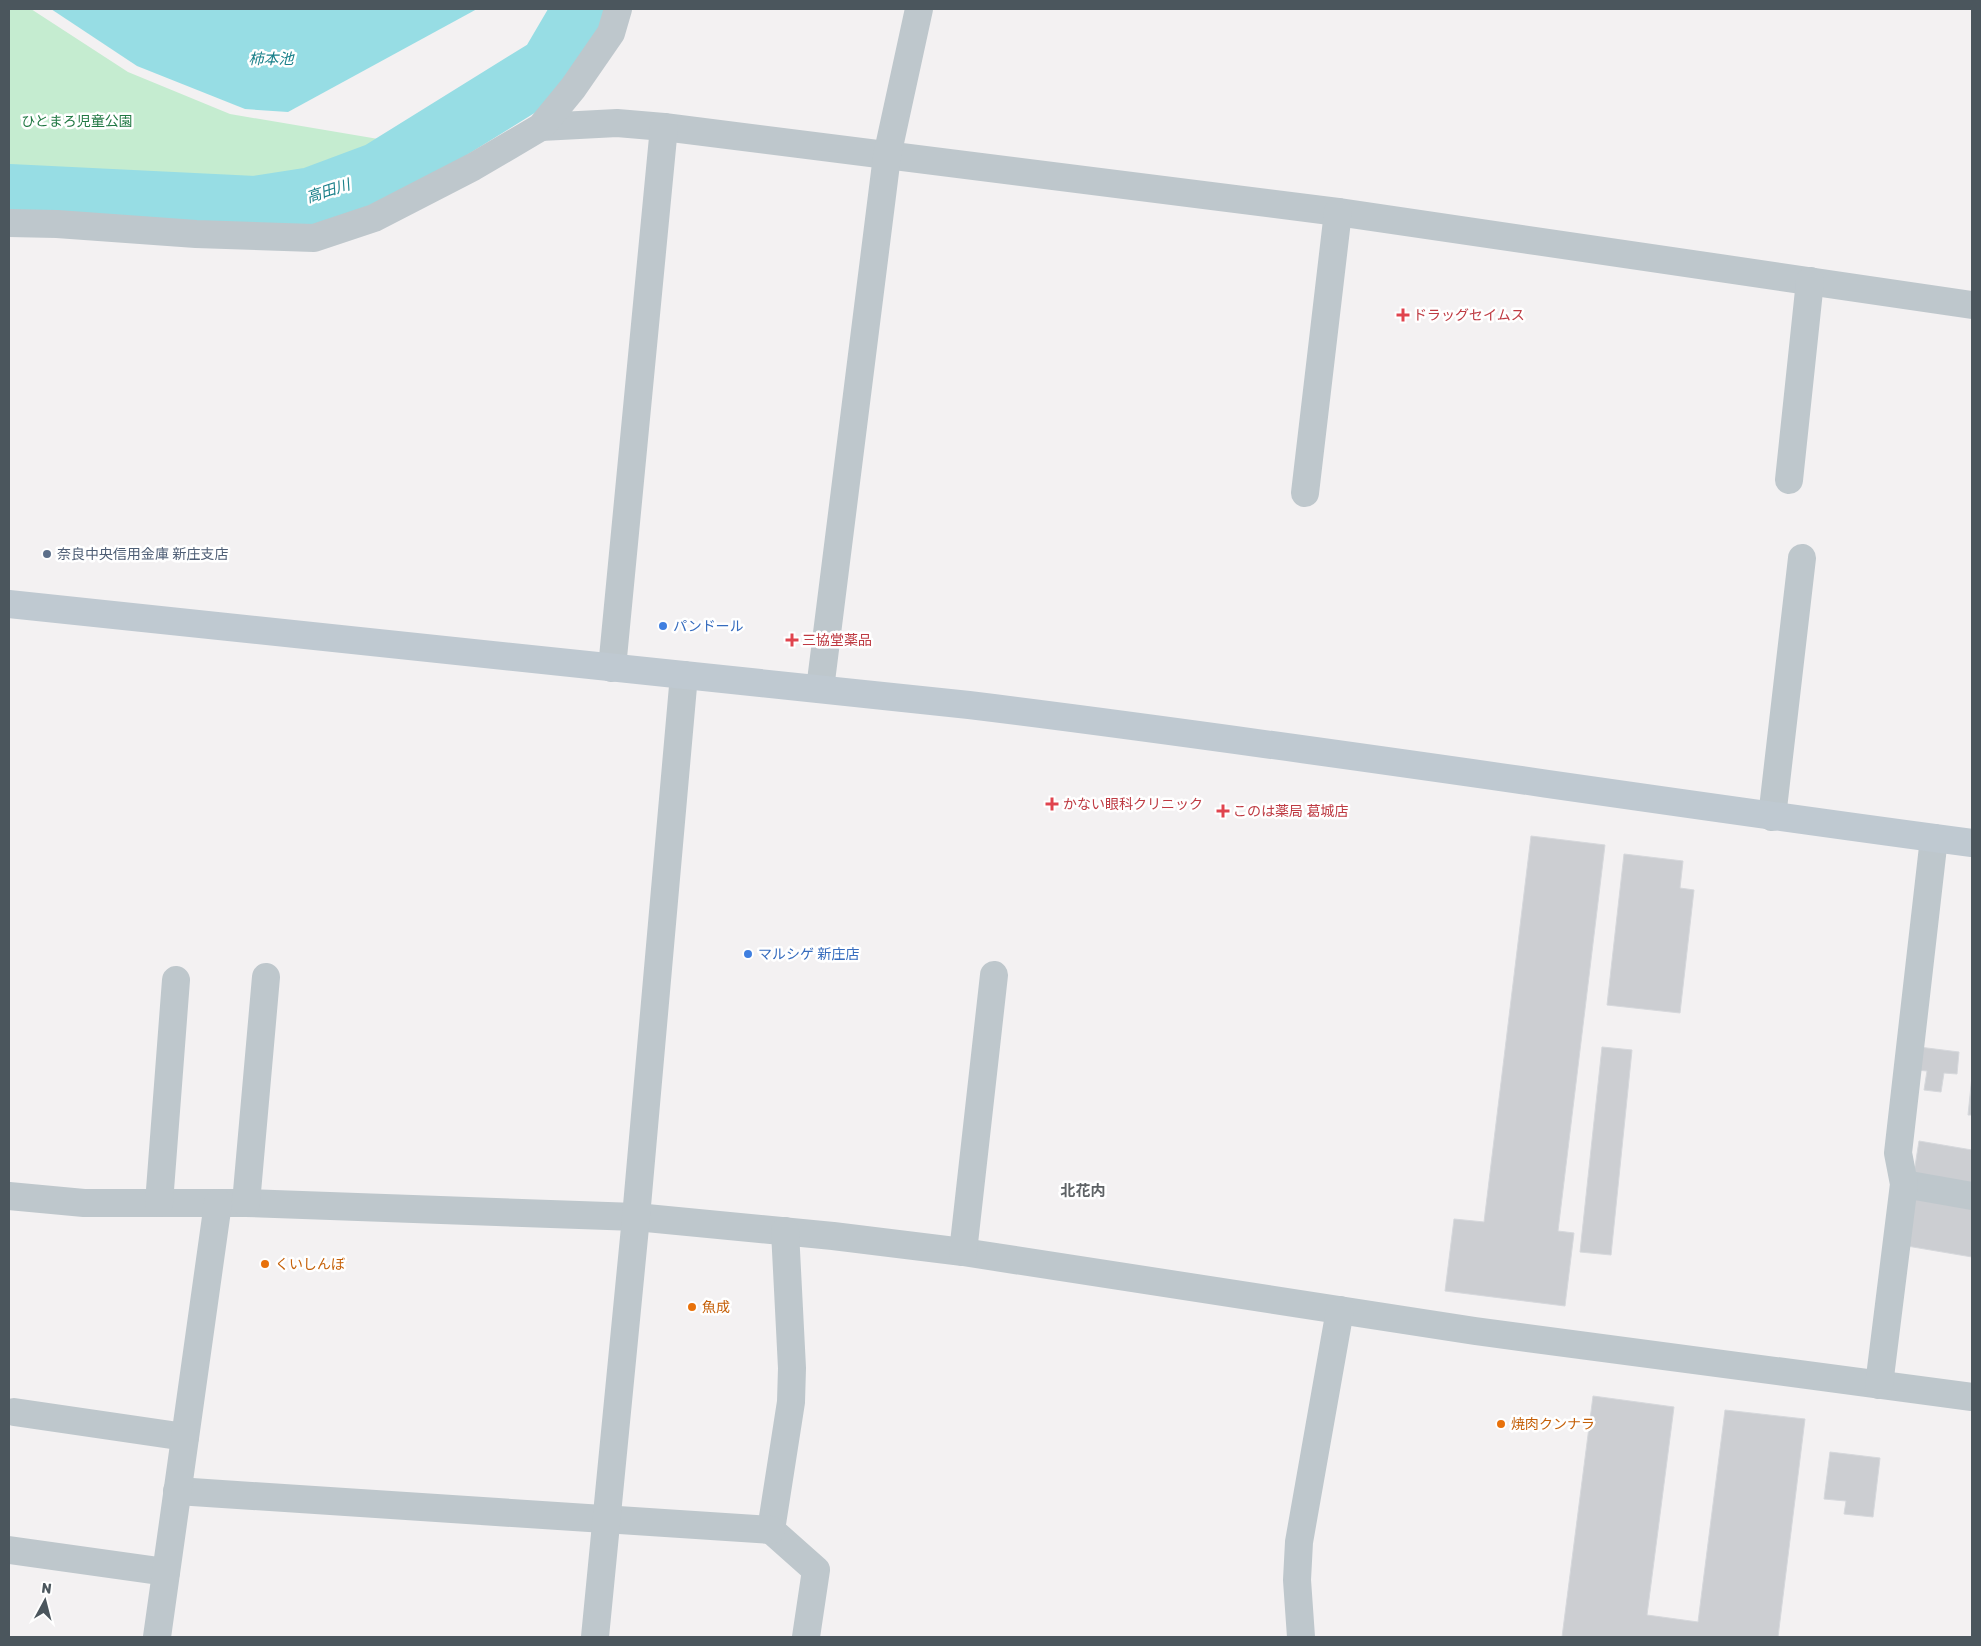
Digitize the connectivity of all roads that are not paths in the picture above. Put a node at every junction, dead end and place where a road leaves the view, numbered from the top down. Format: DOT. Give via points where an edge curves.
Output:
graph roads {
  1 [pos="618,9"];
  2 [pos="919,9"];
  3 [pos="541,127"];
  4 [pos="664,127"];
  5 [pos="887,156"];
  6 [pos="1338,212"];
  7 [pos="9,223"];
  8 [pos="1810,281"];
  9 [pos="1972,305"];
  10 [pos="1789,480"];
  11 [pos="1305,493"];
  12 [pos="1802,558"];
  13 [pos="9,604"];
  14 [pos="612,668"];
  15 [pos="684,675"];
  16 [pos="820,689"];
  17 [pos="1772,817"];
  18 [pos="1934,838"];
  19 [pos="1972,843"];
  20 [pos="994,975"];
  21 [pos="266,977"];
  22 [pos="176,980"];
  23 [pos="1904,1184"];
  24 [pos="9,1196"];
  25 [pos="1972,1196"];
  26 [pos="159,1202"];
  27 [pos="218,1203"];
  28 [pos="246,1203"];
  29 [pos="636,1217"];
  30 [pos="785,1231"];
  31 [pos="963,1252"];
  32 [pos="1340,1310"];
  33 [pos="1879,1385"];
  34 [pos="1972,1397"];
  35 [pos="14,1412"];
  36 [pos="185,1437"];
  37 [pos="177,1491"];
  38 [pos="606,1519"];
  39 [pos="771,1530"];
  40 [pos="9,1550"];
  41 [pos="166,1572"];
  42 [pos="157,1637"];
  43 [pos="595,1637"];
  44 [pos="806,1637"];
  45 [pos="1301,1637"];
  1 -- 3 [label="street" via="611,32 573,88"];
  2 -- 5 [label="street"];
  3 -- 4 [label="street" via="617,123"];
  3 -- 7 [label="street" via="473,167 374,218 314,238"];
  4 -- 5 [label="street"];
  4 -- 14 [label="street"];
  5 -- 6 [label="street"];
  5 -- 16 [label="street"];
  6 -- 8 [label="street"];
  6 -- 11 [label="street"];
  8 -- 9 [label="street"];
  8 -- 10 [label="street"];
  12 -- 17 [label="street"];
  13 -- 14 [label="street"];
  14 -- 15 [label="street"];
  15 -- 16 [label="street"];
  15 -- 29 [label="street"];
  16 -- 17 [label="street" via="1118,723"];
  17 -- 18 [label="street"];
  18 -- 19 [label="street"];
  18 -- 23 [label="street" via="1898,1153"];
  20 -- 31 [label="street"];
  21 -- 28 [label="street"];
  22 -- 26 [label="street"];
  23 -- 25 [label="street"];
  23 -- 33 [label="street"];
  24 -- 26 [label="street" via="84,1203"];
  26 -- 27 [label="street"];
  27 -- 28 [label="street"];
  27 -- 36 [label="street"];
  28 -- 29 [label="street"];
  29 -- 30 [label="street"];
  29 -- 38 [label="street"];
  30 -- 31 [label="street"];
  30 -- 39 [label="street" via="791,1402"];
  31 -- 32 [label="street"];
  32 -- 33 [label="street"];
  32 -- 45 [label="street" via="1299,1542 1297,1580"];
  33 -- 34 [label="street"];
  35 -- 36 [label="street"];
  36 -- 37 [label="street"];
  37 -- 38 [label="street"];
  37 -- 41 [label="street"];
  38 -- 39 [label="street"];
  38 -- 43 [label="street"];
  39 -- 44 [label="street" via="816,1570"];
  40 -- 41 [label="street"];
  41 -- 42 [label="street"];
}
